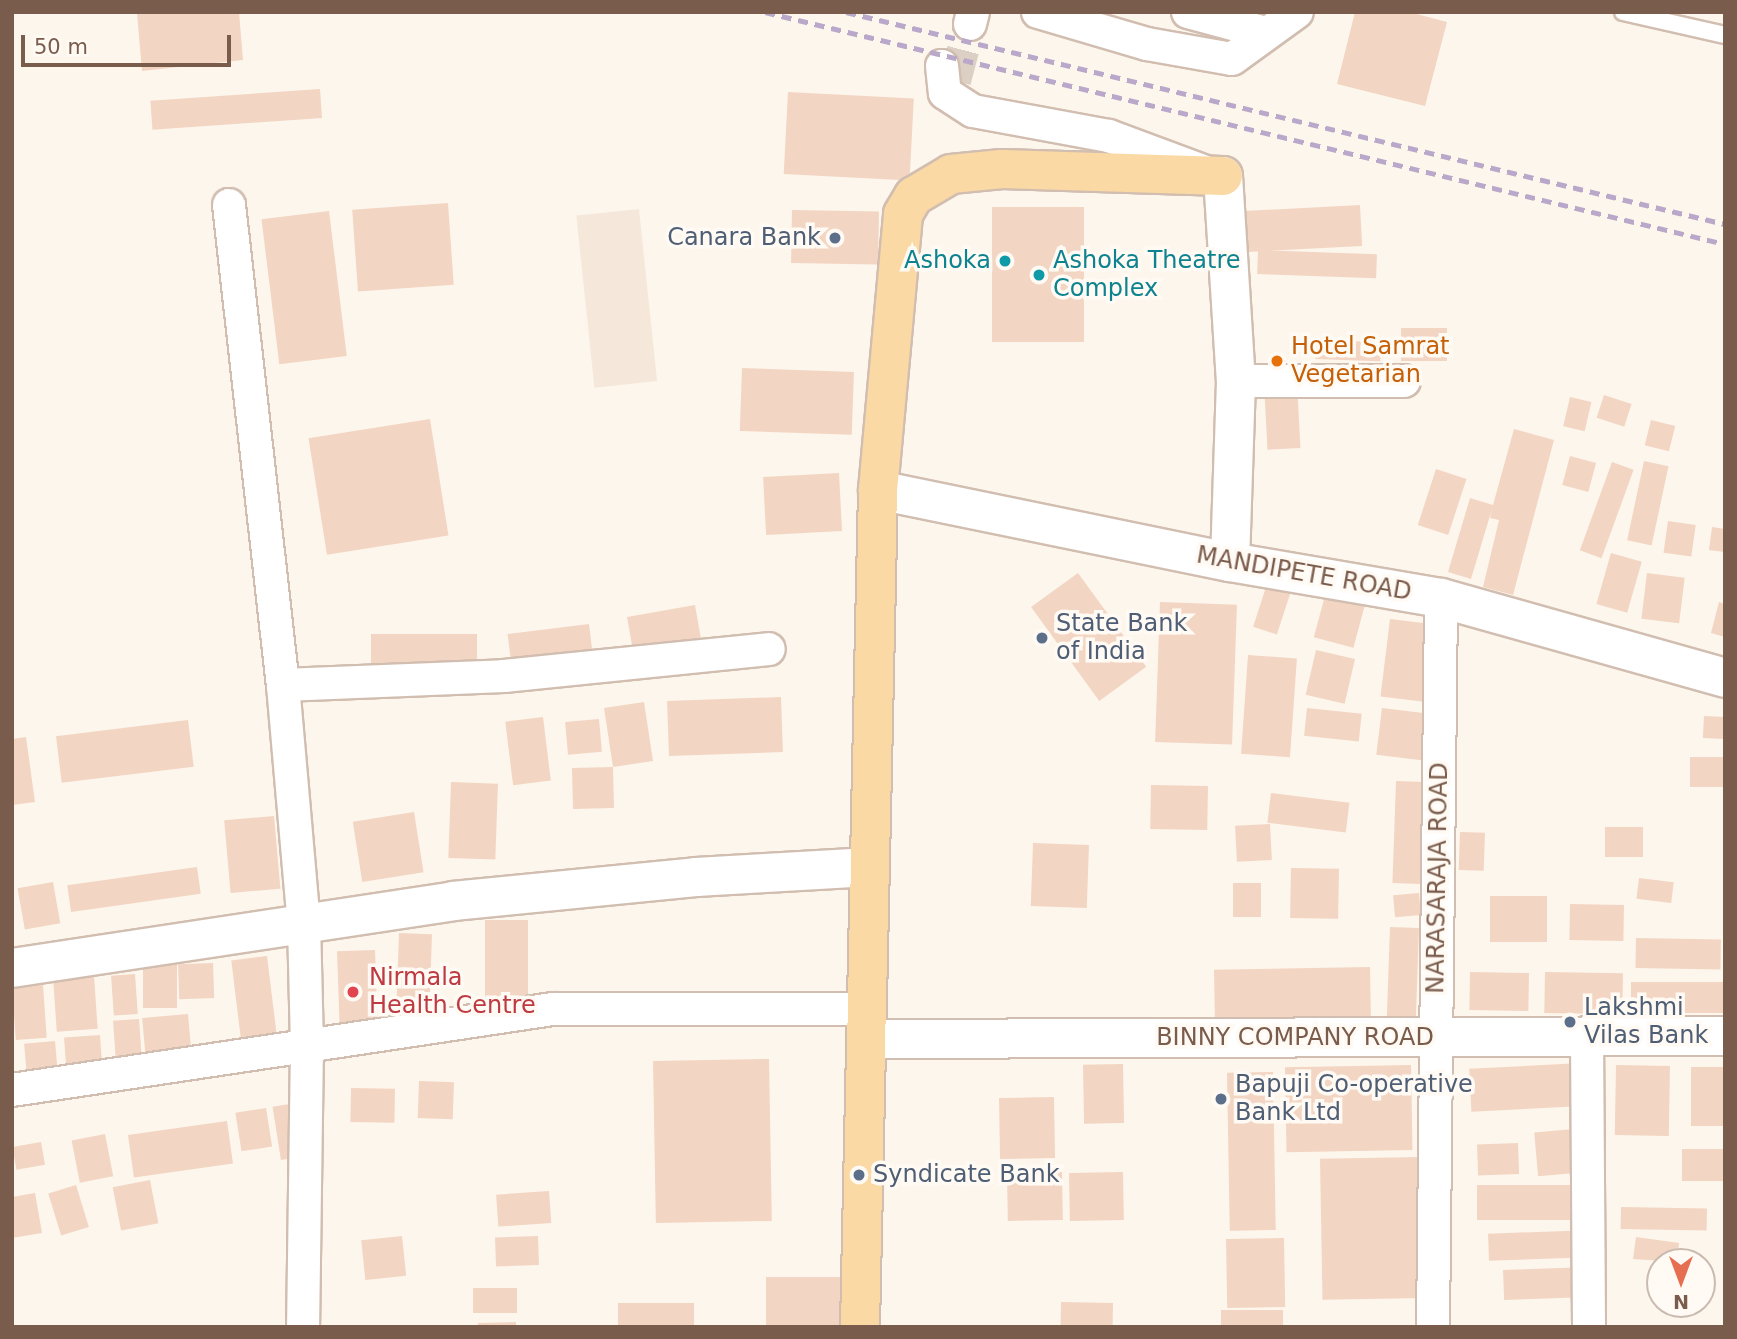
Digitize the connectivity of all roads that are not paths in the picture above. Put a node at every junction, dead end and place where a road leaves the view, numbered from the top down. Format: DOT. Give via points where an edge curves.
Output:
graph roads {
  1 [pos="1038,12"];
  2 [pos="1188,12"];
  3 [pos="1297,12"];
  4 [pos="1623,12"];
  5 [pos="1266,33"];
  6 [pos="1725,35"];
  7 [pos="949,73"];
  8 [pos="1218,175"];
  9 [pos="229,205"];
  10 [pos="1236,380"];
  11 [pos="1404,381"];
  12 [pos="878,490"];
  13 [pos="1230,562"];
  14 [pos="1441,598"];
  15 [pos="769,649"];
  16 [pos="1725,678"];
  17 [pos="283,685"];
  18 [pos="870,867"];
  19 [pos="304,923"];
  20 [pos="12,968"];
  21 [pos="866,1024"];
  22 [pos="1725,1036"];
  23 [pos="1436,1037"];
  24 [pos="1587,1037"];
  25 [pos="307,1045"];
  26 [pos="12,1090"];
  27 [pos="303,1327"];
  28 [pos="860,1327"];
  29 [pos="1433,1327"];
  30 [pos="1589,1327"];
  1 -- 5 [label="street" via="1147,44 1232,59"];
  2 -- 5 [label="street"];
  3 -- 5 [label="street"];
  4 -- 6 [label="lane"];
  7 -- 8 [label="street" via="944,93 973,111 1108,136"];
  8 -- 10 [label="main road"];
  8 -- 12 [label="main road" via="1002,169 951,174 914,196 898,234"];
  9 -- 17 [label="street"];
  10 -- 11 [label="street"];
  10 -- 13 [label="main road"];
  12 -- 13 [label="main road, MANDIPETE ROAD"];
  12 -- 18 [label="main road"];
  13 -- 14 [label="main road, MANDIPETE ROAD"];
  14 -- 16 [label="main road, MANDIPETE ROAD"];
  14 -- 23 [label="street, NARASARAJA ROAD"];
  15 -- 17 [label="street" via="504,676"];
  17 -- 19 [label="street"];
  18 -- 19 [label="main road" via="696,877 467,899"];
  18 -- 21 [label="main road"];
  19 -- 20 [label="main road"];
  19 -- 25 [label="street"];
  21 -- 23 [label="main road, BINNY COMPANY ROAD"];
  21 -- 25 [label="street" via="553,1009"];
  21 -- 28 [label="main road"];
  22 -- 24 [label="main road, BINNY COMPANY ROAD"];
  23 -- 24 [label="main road, BINNY COMPANY ROAD"];
  23 -- 29 [label="street, NARASARAJA ROAD"];
  24 -- 30 [label="street"];
  25 -- 26 [label="street"];
  25 -- 27 [label="street"];
}
